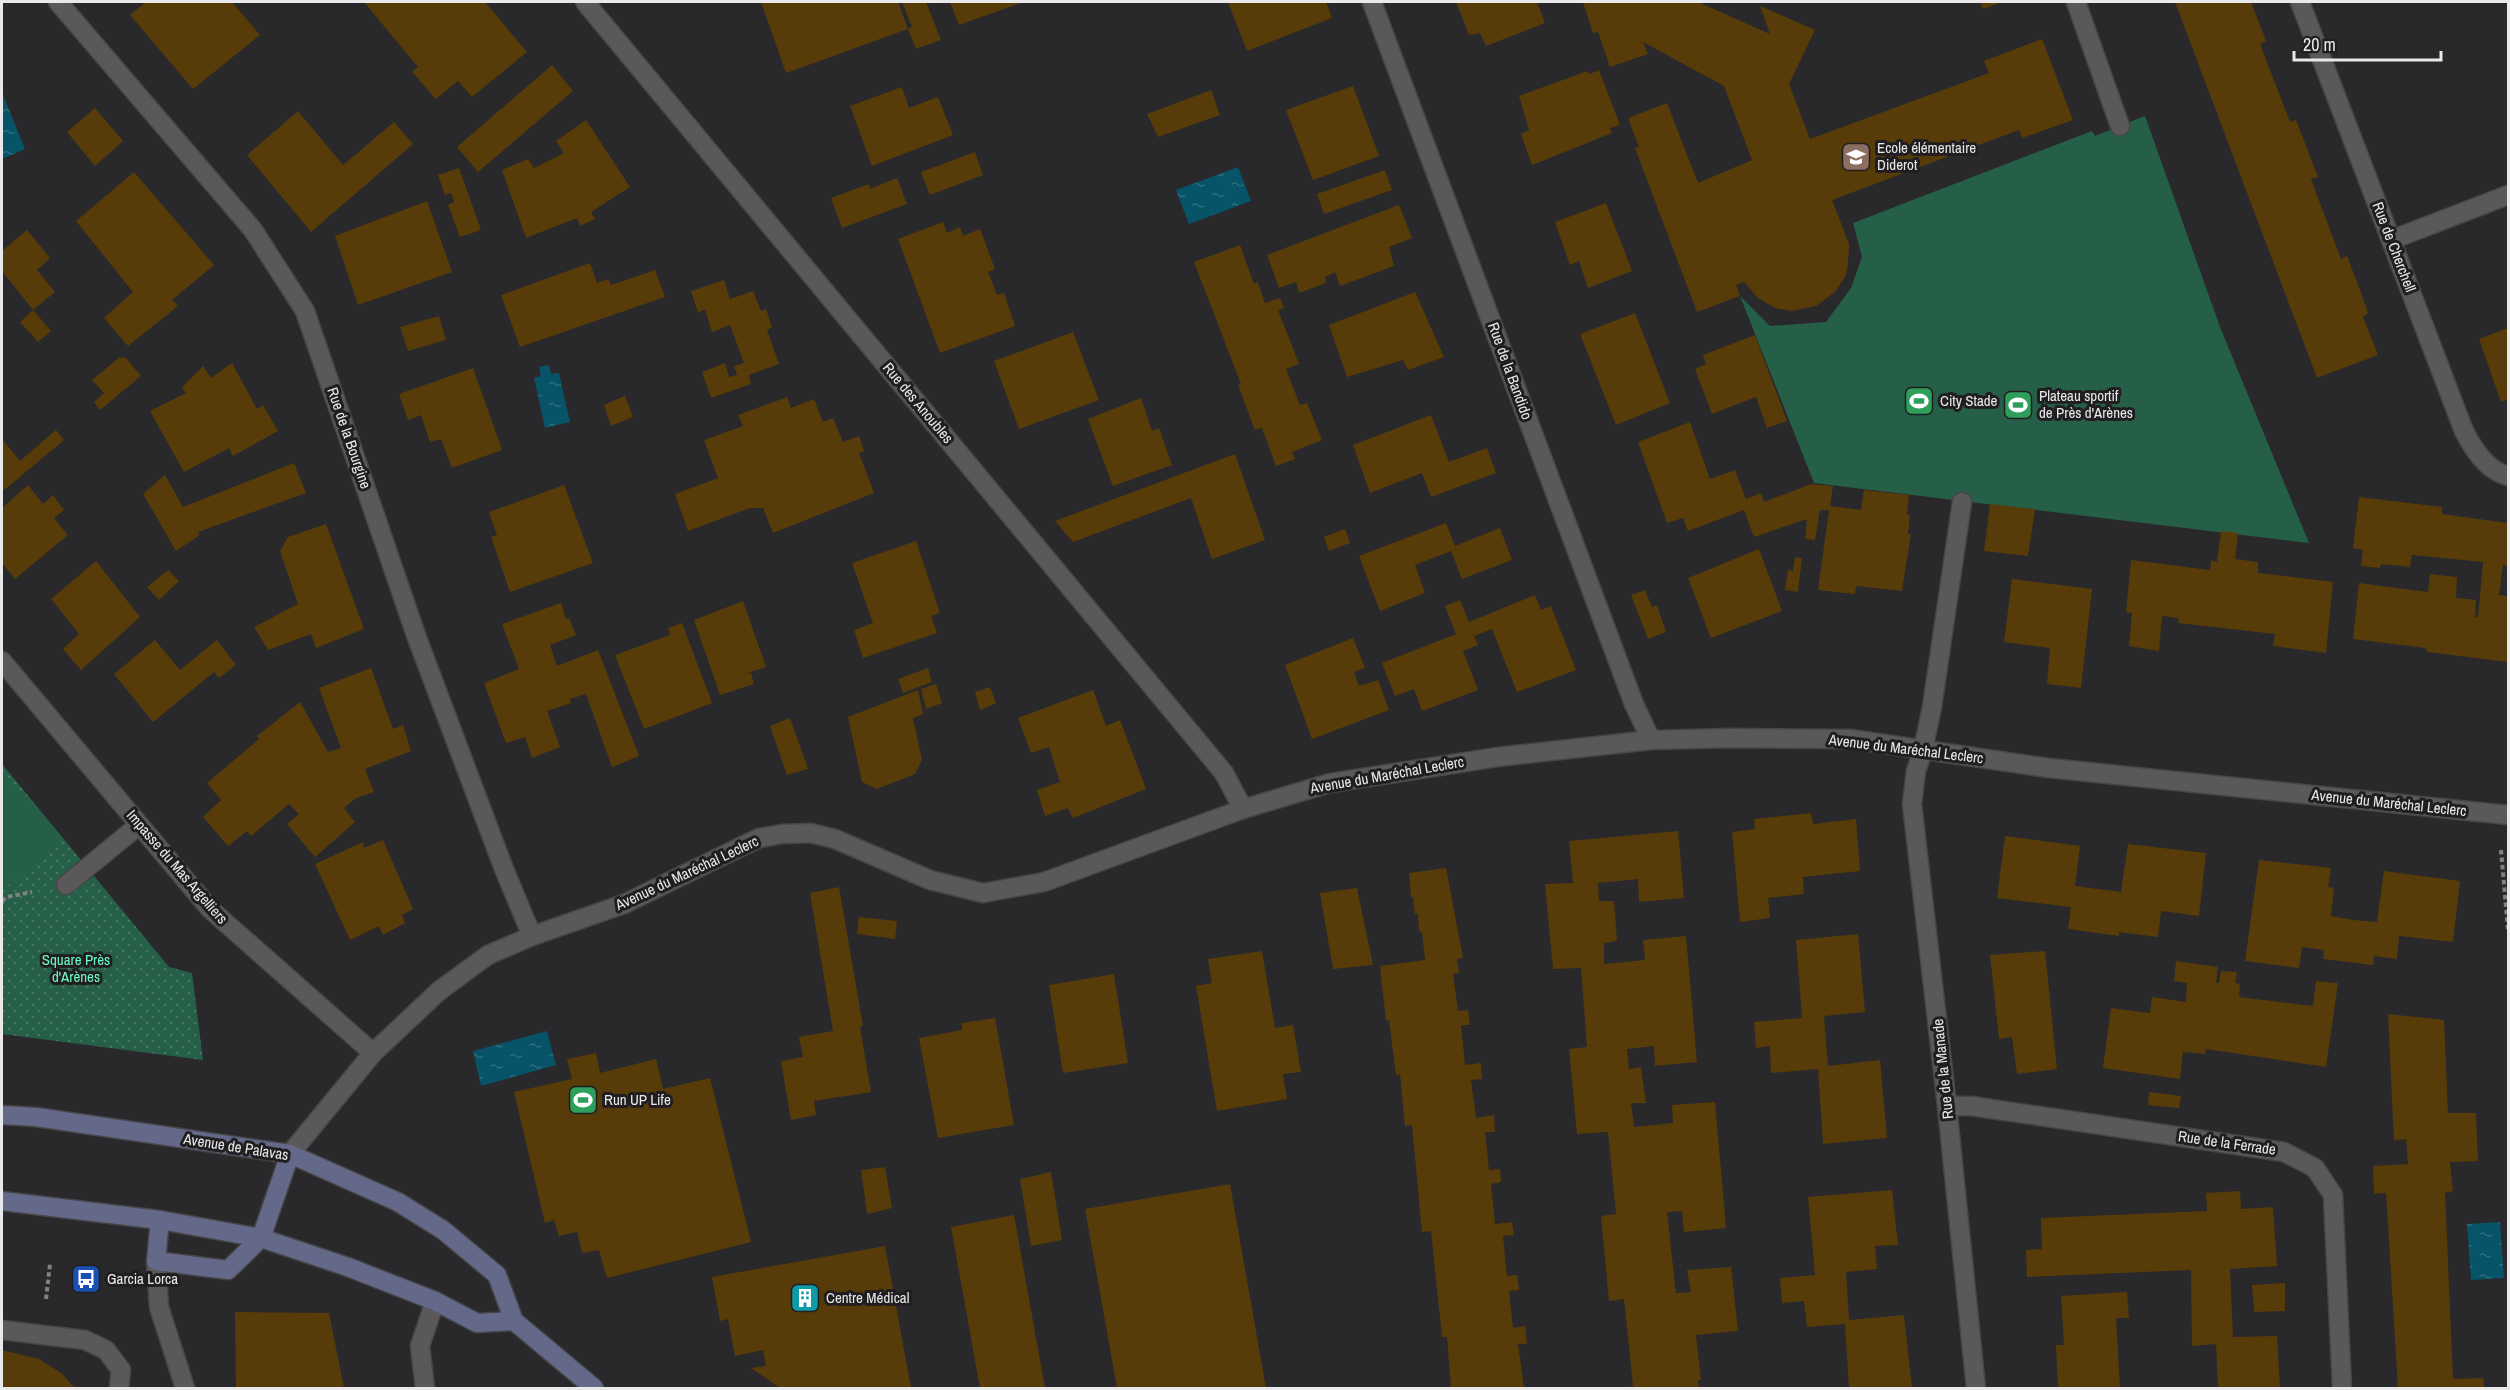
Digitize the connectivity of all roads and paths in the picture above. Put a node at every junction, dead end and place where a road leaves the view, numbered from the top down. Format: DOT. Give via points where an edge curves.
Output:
graph roads {
  1 [pos="58,2"];
  2 [pos="585,2"];
  3 [pos="1372,2"];
  4 [pos="2076,2"];
  5 [pos="2300,2"];
  6 [pos="2120,126"];
  7 [pos="2508,195"];
  8 [pos="2391,240"];
  9 [pos="2508,476"];
  10 [pos="1962,501"];
  11 [pos="2,661"];
  12 [pos="1651,740"];
  13 [pos="1923,750"];
  14 [pos="1243,808"];
  15 [pos="2503,814"];
  16 [pos="139,825"];
  17 [pos="66,885"];
  18 [pos="2508,930"];
  19 [pos="532,936"];
  20 [pos="373,1053"];
  21 [pos="1947,1106"];
  22 [pos="2,1115"];
  23 [pos="290,1154"];
  24 [pos="2,1201"];
  25 [pos="160,1220"];
  26 [pos="261,1238"];
  27 [pos="156,1261"];
  28 [pos="50,1264"];
  29 [pos="46,1296"];
  30 [pos="435,1301"];
  31 [pos="514,1321"];
  32 [pos="2,1330"];
  33 [pos="119,1389"];
  34 [pos="185,1389"];
  35 [pos="425,1389"];
  36 [pos="594,1389"];
  37 [pos="1976,1389"];
  38 [pos="2342,1389"];
  1 -- 19 [label="street, Rue de la Bourgine" via="253,230 305,311 417,638"];
  2 -- 14 [label="street, Rue des Anoubles" via="1224,773"];
  3 -- 12 [label="street, Rue de la Bandido" via="1634,704"];
  4 -- 6 [label="street"];
  5 -- 8 [label="street, Rue de Cherchell"];
  7 -- 8 [label="street"];
  8 -- 9 [label="street, Rue de Cherchell" via="2464,431 2475,452"];
  10 -- 13 [label="street, Rue de la Manade"];
  11 -- 16 [label="street, Impasse du Mas Argelliers"];
  12 -- 13 [label="street, Avenue du Maréchal Leclerc" via="1850,739"];
  12 -- 14 [label="street, Avenue du Maréchal Leclerc" via="1497,757 1330,783"];
  13 -- 15 [label="street, Avenue du Maréchal Leclerc" via="2049,768"];
  13 -- 21 [label="street, Rue de la Manade" via="1912,804"];
  14 -- 19 [label="street, Avenue du Maréchal Leclerc" via="1044,882 983,893 930,880 835,839 811,833 759,837 624,904"];
  15 -- 18 [label="path"];
  16 -- 17 [label="street"];
  16 -- 20 [label="street, Impasse du Mas Argelliers" via="210,909"];
  19 -- 20 [label="street, Avenue du Maréchal Leclerc" via="470,967"];
  20 -- 23 [label="street, Avenue du Maréchal Leclerc"];
  21 -- 37 [label="street, Rue de la Manade"];
  21 -- 38 [label="street, Rue de la Ferrade" via="1971,1106 2284,1152 2315,1168 2332,1195"];
  22 -- 23 [label="main road, Avenue de Palavas"];
  23 -- 26 [label="main road"];
  23 -- 31 [label="main road, Avenue de Palavas" via="398,1202 442,1230 497,1275"];
  24 -- 25 [label="main road"];
  25 -- 26 [label="main road"];
  25 -- 27 [label="main road"];
  26 -- 27 [label="main road" via="228,1270"];
  26 -- 30 [label="main road"];
  27 -- 34 [label="street" via="159,1307"];
  28 -- 29 [label="path"];
  30 -- 31 [label="main road" via="477,1323"];
  30 -- 35 [label="street" via="420,1346"];
  31 -- 36 [label="main road, Avenue de Palavas"];
  32 -- 33 [label="street" via="85,1340 106,1350 121,1370"];
}
